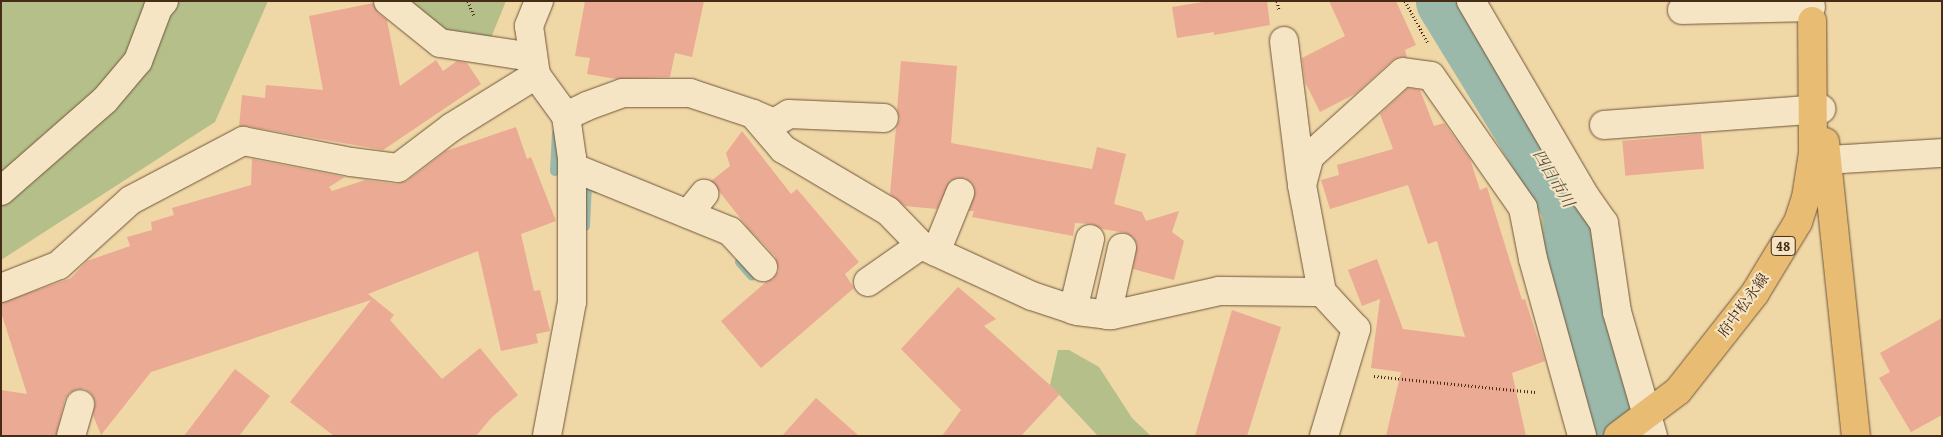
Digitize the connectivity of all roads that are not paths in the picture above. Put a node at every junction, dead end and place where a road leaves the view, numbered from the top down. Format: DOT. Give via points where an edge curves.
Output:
graph roads {
  1 [pos="164,1"];
  2 [pos="388,1"];
  3 [pos="539,1"];
  4 [pos="1471,1"];
  5 [pos="1682,10"];
  6 [pos="1811,10"];
  7 [pos="1284,41"];
  8 [pos="535,66"];
  9 [pos="1818,109"];
  10 [pos="753,114"];
  11 [pos="566,116"];
  12 [pos="884,118"];
  13 [pos="1604,125"];
  14 [pos="1942,153"];
  15 [pos="1827,160"];
  16 [pos="572,167"];
  17 [pos="1302,185"];
  18 [pos="1,191"];
  19 [pos="960,193"];
  20 [pos="1090,239"];
  21 [pos="1122,248"];
  22 [pos="928,249"];
  23 [pos="763,267"];
  24 [pos="868,282"];
  25 [pos="1,288"];
  26 [pos="1322,292"];
  27 [pos="1073,310"];
  28 [pos="1107,314"];
  29 [pos="80,404"];
  30 [pos="1639,427"];
  31 [pos="71,436"];
  32 [pos="547,436"];
  33 [pos="1324,436"];
  34 [pos="1582,436"];
  35 [pos="1856,436"];
  1 -- 18 [label="street" via="158,8 138,61 105,100"];
  2 -- 8 [label="street" via="440,43"];
  3 -- 8 [label="street" via="529,26"];
  4 -- 30 [label="street" via="1604,223"];
  5 -- 6 [label="street"];
  6 -- 9 [label="main road, 府中松永線 / 48"];
  7 -- 17 [label="street"];
  8 -- 11 [label="street"];
  8 -- 25 [label="street" via="398,168 243,141 132,200 59,265"];
  9 -- 13 [label="street"];
  9 -- 15 [label="main road, 府中松永線 / 48"];
  9 -- 30 [label="main road, 府中松永線 / 48" via="1806,198 1798,222 1755,293 1678,391"];
  10 -- 11 [label="street" via="690,93 640,93 623,94"];
  10 -- 12 [label="street" via="774,123 789,114"];
  10 -- 22 [label="street" via="783,149 888,211"];
  11 -- 16 [label="street"];
  14 -- 15 [label="street"];
  15 -- 35 [label="main road, 府中松永線 / 48"];
  16 -- 23 [label="street" via="696,204 730,231"];
  16 -- 32 [label="street" via="572,302"];
  17 -- 26 [label="street"];
  17 -- 34 [label="street" via="1310,156 1403,72 1428,76 1524,208 1533,259"];
  19 -- 22 [label="street"];
  20 -- 27 [label="street"];
  21 -- 28 [label="street"];
  22 -- 24 [label="street"];
  22 -- 27 [label="street" via="1032,296"];
  26 -- 28 [label="street" via="1219,292"];
  26 -- 33 [label="street" via="1356,329"];
  27 -- 28 [label="street"];
  29 -- 31 [label="street"];
}
